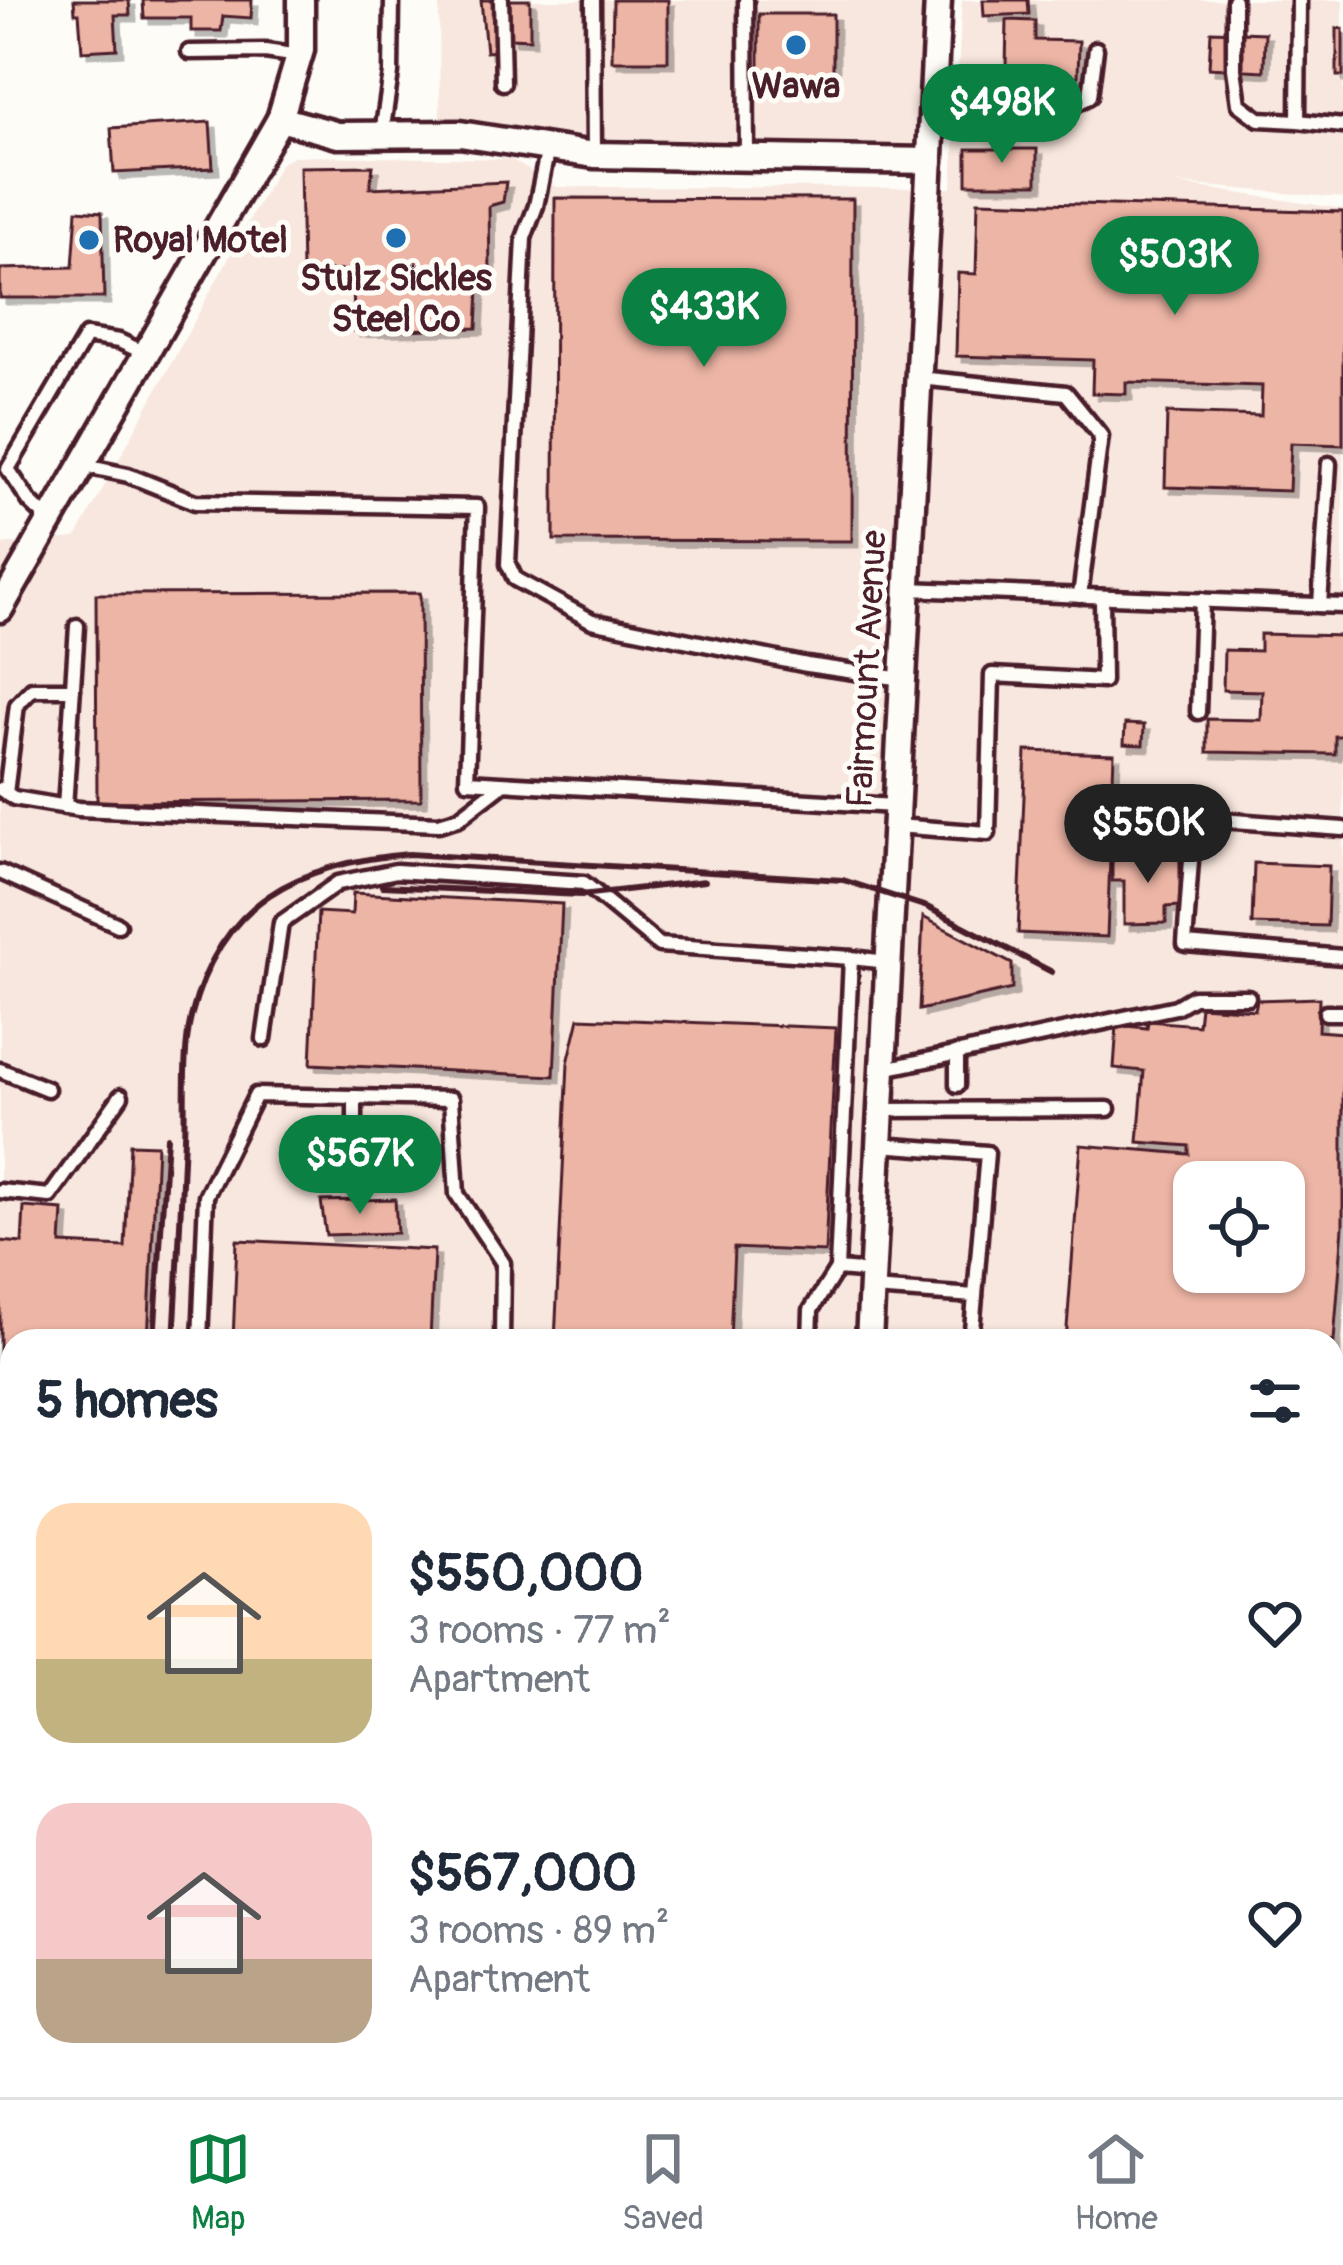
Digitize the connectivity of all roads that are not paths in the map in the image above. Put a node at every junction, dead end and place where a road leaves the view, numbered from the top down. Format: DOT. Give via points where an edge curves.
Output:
graph roads {
  1 [pos="301,0"];
  2 [pos="392,0"];
  3 [pos="502,0"];
  4 [pos="592,0"];
  5 [pos="746,0"];
  6 [pos="938,0"];
  7 [pos="1234,0"];
  8 [pos="1299,0"];
  9 [pos="1096,49"];
  10 [pos="189,52"];
  11 [pos="300,56"];
  12 [pos="502,83"];
  13 [pos="280,119"];
  14 [pos="1298,121"];
  15 [pos="1343,126"];
  16 [pos="931,128"];
  17 [pos="382,134"];
  18 [pos="548,148"];
  19 [pos="594,155"];
  20 [pos="747,159"];
  21 [pos="930,161"];
  22 [pos="147,354"];
  23 [pos="918,378"];
  24 [pos="1329,464"];
  25 [pos="85,466"];
  26 [pos="51,522"];
  27 [pos="10,570"];
  28 [pos="907,590"];
  29 [pos="1079,596"];
  30 [pos="1102,597"];
  31 [pos="1202,600"];
  32 [pos="1319,605"];
  33 [pos="1343,606"];
  34 [pos="0,608"];
  35 [pos="76,626"];
  36 [pos="902,680"];
  37 [pos="73,689"];
  38 [pos="1198,712"];
  39 [pos="504,783"];
  40 [pos="3,791"];
  41 [pos="65,807"];
  42 [pos="895,816"];
  43 [pos="1343,829"];
  44 [pos="0,872"];
  45 [pos="118,925"];
  46 [pos="1343,957"];
  47 [pos="851,958"];
  48 [pos="888,962"];
  49 [pos="1247,997"];
  50 [pos="1326,1013"];
  51 [pos="1343,1013"];
  52 [pos="264,1040"];
  53 [pos="957,1053"];
  54 [pos="0,1070"];
  55 [pos="883,1070"];
  56 [pos="956,1084"];
  57 [pos="47,1089"];
  58 [pos="121,1096"];
  59 [pos="355,1097"];
  60 [pos="1108,1109"];
  61 [pos="881,1110"];
  62 [pos="879,1145"];
  63 [pos="355,1180"];
  64 [pos="0,1191"];
  65 [pos="837,1269"];
  66 [pos="872,1280"];
  67 [pos="975,1296"];
  68 [pos="200,1329"];
  69 [pos="502,1329"];
  70 [pos="810,1329"];
  71 [pos="870,1329"];
  72 [pos="972,1329"];
  1 -- 11 [label="street"];
  2 -- 17 [label="lane"];
  3 -- 12 [label="lane"];
  4 -- 19 [label="lane"];
  5 -- 20 [label="lane"];
  6 -- 16 [label="street, Fairmount Avenue"];
  7 -- 14 [label="lane" via="1239,104 1259,119"];
  8 -- 14 [label="lane"];
  9 -- 16 [label="lane" via="1090,96 1045,122"];
  10 -- 11 [label="lane"];
  11 -- 13 [label="street"];
  13 -- 17 [label="street" via="338,135"];
  13 -- 22 [label="street"];
  14 -- 15 [label="lane"];
  16 -- 21 [label="street, Fairmount Avenue"];
  17 -- 18 [label="street" via="460,134"];
  18 -- 19 [label="street"];
  18 -- 36 [label="lane" via="524,238 508,564 515,580 592,621"];
  19 -- 20 [label="street"];
  20 -- 21 [label="street"];
  21 -- 23 [label="street, Fairmount Avenue"];
  22 -- 25 [label="street"];
  22 -- 26 [label="lane" via="86,336 8,469"];
  23 -- 28 [label="street, Fairmount Avenue"];
  23 -- 29 [label="lane" via="1066,393 1101,436"];
  24 -- 32 [label="lane"];
  25 -- 26 [label="street"];
  25 -- 39 [label="lane" via="195,502 477,507 467,782"];
  26 -- 27 [label="street"];
  27 -- 34 [label="street"];
  28 -- 29 [label="lane"];
  28 -- 36 [label="street, Fairmount Avenue"];
  29 -- 30 [label="lane"];
  30 -- 31 [label="lane"];
  30 -- 42 [label="lane" via="1102,681 992,675 988,833"];
  31 -- 32 [label="lane"];
  31 -- 38 [label="lane"];
  32 -- 33 [label="lane"];
  35 -- 37 [label="lane"];
  36 -- 42 [label="street, Fairmount Avenue"];
  37 -- 40 [label="lane" via="32,689 17,705"];
  37 -- 41 [label="lane"];
  39 -- 41 [label="lane" via="439,824"];
  39 -- 42 [label="lane"];
  40 -- 41 [label="lane"];
  42 -- 48 [label="street, Fairmount Avenue"];
  43 -- 46 [label="lane" via="1194,818 1185,944"];
  44 -- 45 [label="lane"];
  47 -- 48 [label="lane"];
  47 -- 52 [label="lane" via="659,945 584,883 396,871 338,883 280,923"];
  47 -- 65 [label="lane"];
  48 -- 55 [label="street, Fairmount Avenue"];
  49 -- 53 [label="lane" via="1193,998"];
  50 -- 51 [label="lane"];
  53 -- 55 [label="lane"];
  53 -- 56 [label="lane"];
  54 -- 57 [label="lane"];
  55 -- 61 [label="street, Fairmount Avenue"];
  58 -- 64 [label="lane" via="50,1196"];
  59 -- 63 [label="lane"];
  59 -- 68 [label="lane" via="256,1095 206,1196"];
  59 -- 69 [label="lane" via="451,1100 457,1194 503,1263"];
  60 -- 61 [label="lane"];
  61 -- 62 [label="street, Fairmount Avenue"];
  62 -- 66 [label="street, Fairmount Avenue"];
  62 -- 67 [label="lane" via="987,1153"];
  65 -- 66 [label="lane"];
  65 -- 70 [label="lane" via="811,1310"];
  66 -- 67 [label="lane"];
  66 -- 71 [label="street, Fairmount Avenue"];
  67 -- 72 [label="lane"];
}
